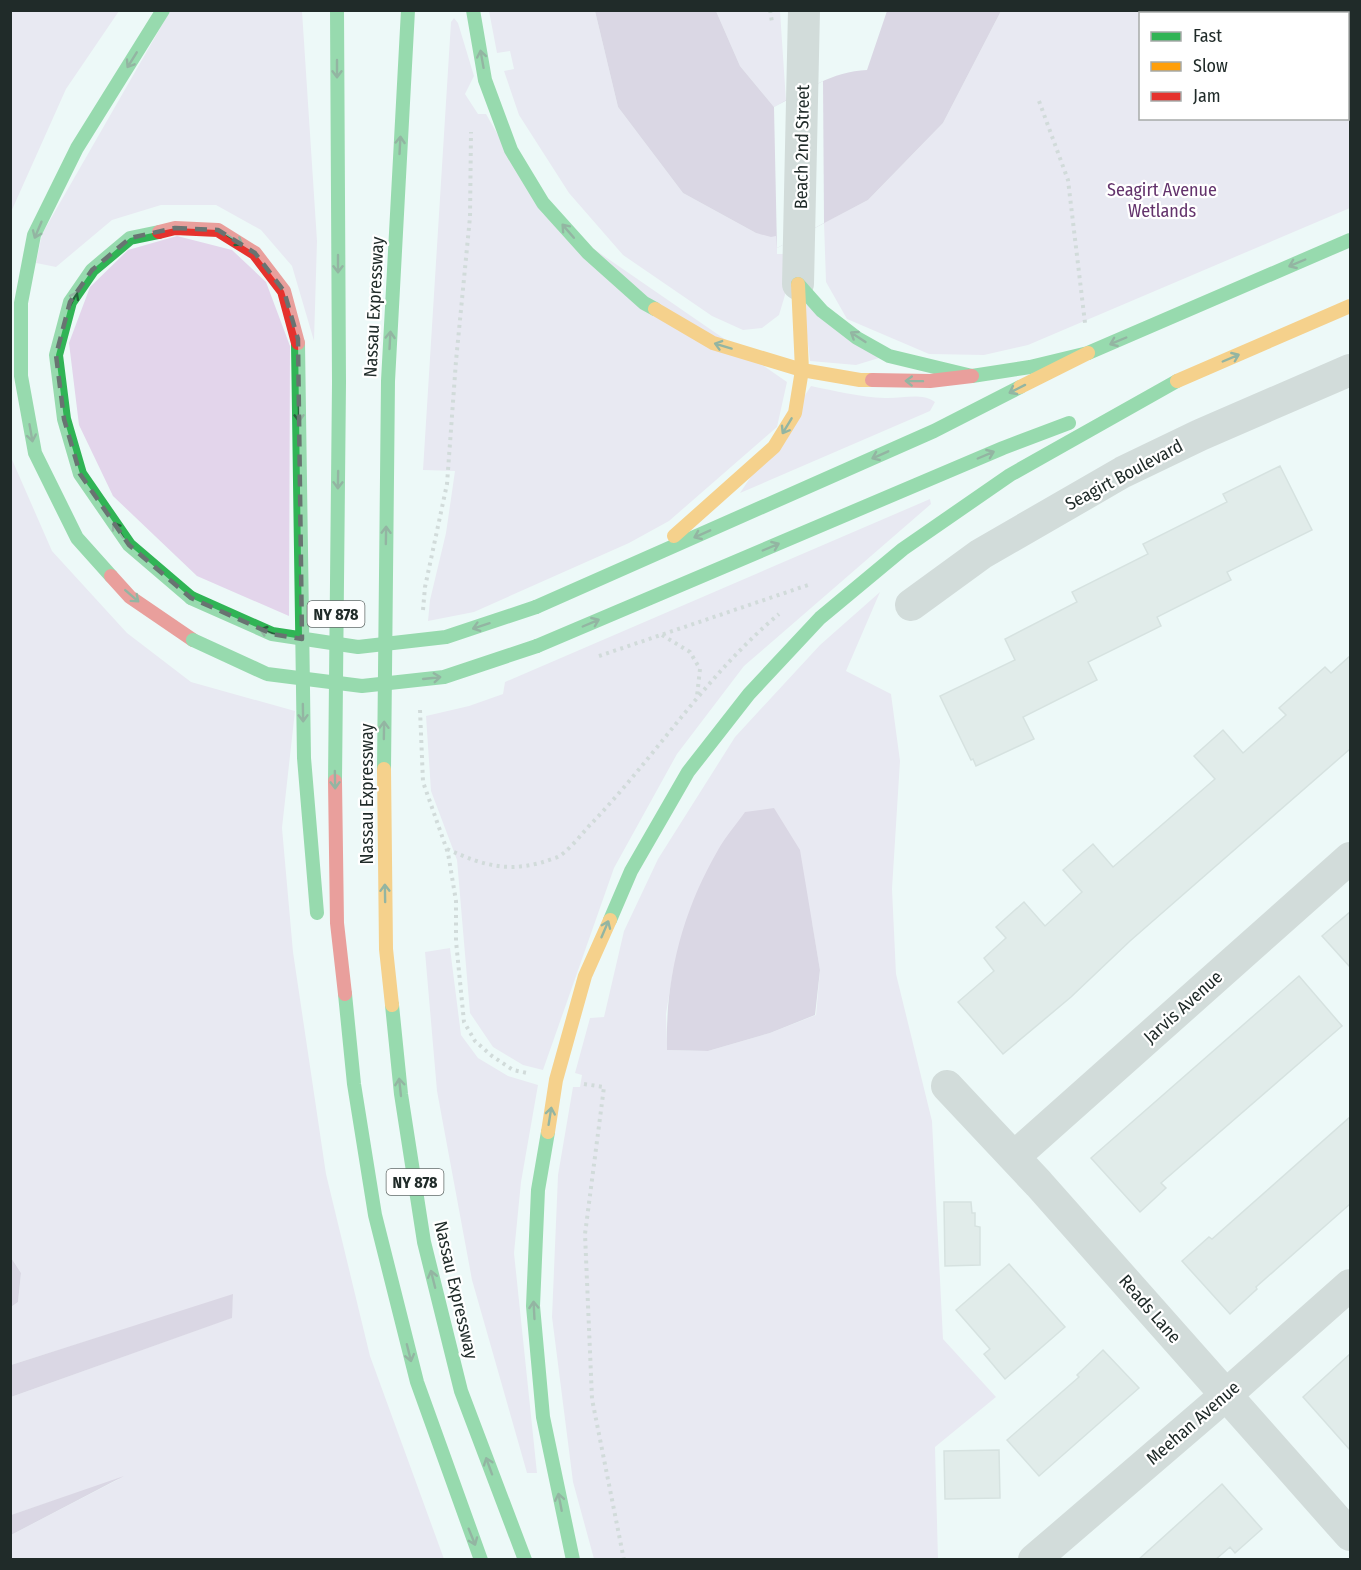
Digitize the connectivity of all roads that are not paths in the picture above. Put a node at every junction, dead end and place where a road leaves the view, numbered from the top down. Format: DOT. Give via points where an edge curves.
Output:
graph roads {
  1 [pos="163,10"];
  2 [pos="337,10"];
  3 [pos="408,10"];
  4 [pos="474,10"];
  5 [pos="804,10"];
  6 [pos="1350,240"];
  7 [pos="798,284"];
  8 [pos="1350,306"];
  9 [pos="1088,353"];
  10 [pos="801,370"];
  11 [pos="1350,370"];
  12 [pos="972,376"];
  13 [pos="1177,381"];
  14 [pos="650,557"];
  15 [pos="911,605"];
  16 [pos="1350,858"];
  17 [pos="318,925"];
  18 [pos="334,1024"];
  19 [pos="947,1086"];
  20 [pos="1015,1156"];
  21 [pos="375,1215"];
  22 [pos="1350,1285"];
  23 [pos="1226,1395"];
  24 [pos="1350,1535"];
  25 [pos="481,1560"];
  26 [pos="525,1560"];
  27 [pos="573,1560"];
  28 [pos="1034,1560"];
  1 -- 13 [label="main road, one-way, bridge" via="77,148 34,235 21,303 21,376 35,453 76,538 130,597 193,640 267,674 362,686 444,677 537,646 1003,448"];
  2 -- 21 [label="main road, Nassau Expressway / NY 878, one-way" via="337,923 354,1084"];
  26 -- 3 [label="main road, Nassau Expressway / NY 878, one-way" via="461,1390 424,1242 401,1094 386,949 388,381"];
  10 -- 4 [label="main road, one-way" via="713,343 644,303 588,253 543,203 511,150 485,80"];
  5 -- 7 [label="street, Beach 2nd Street"];
  6 -- 9 [label="main road, one-way"];
  7 -- 10 [label="main road"];
  12 -- 7 [label="main road, one-way" via="889,356 822,312"];
  13 -- 8 [label="main road, one-way"];
  9 -- 12 [label="main road" via="1054,363"];
  9 -- 14 [label="main road, one-way" via="934,431"];
  12 -- 10 [label="main road, one-way" via="930,381 860,380"];
  10 -- 14 [label="main road, one-way" via="795,413 774,447"];
  11 -- 15 [label="street, Seagirt Boulevard" via="1123,472 981,554"];
  27 -- 13 [label="main road, one-way" via="543,1418 533,1306 538,1190 556,1080 585,976 631,871 688,772 749,694 820,618 903,549 1010,475"];
  14 -- 17 [label="main road, one-way, bridge" via="536,607 446,637 358,647 272,634 191,598 129,545 80,474 64,419 56,356 70,302 92,270 130,238 176,228 218,230 255,253 284,291 298,339 304,758"];
  16 -- 20 [label="street, Jarvis Avenue"];
  18 -- 21 [label="main road"];
  19 -- 20 [label="street, Reads Lane"];
  20 -- 23 [label="street, Reads Lane"];
  21 -- 25 [label="main road, Nassau Expressway / NY 878, one-way" via="417,1382"];
  22 -- 23 [label="street, Meehan Avenue"];
  23 -- 24 [label="street, Reads Lane"];
  23 -- 28 [label="street, Meehan Avenue"];
}
